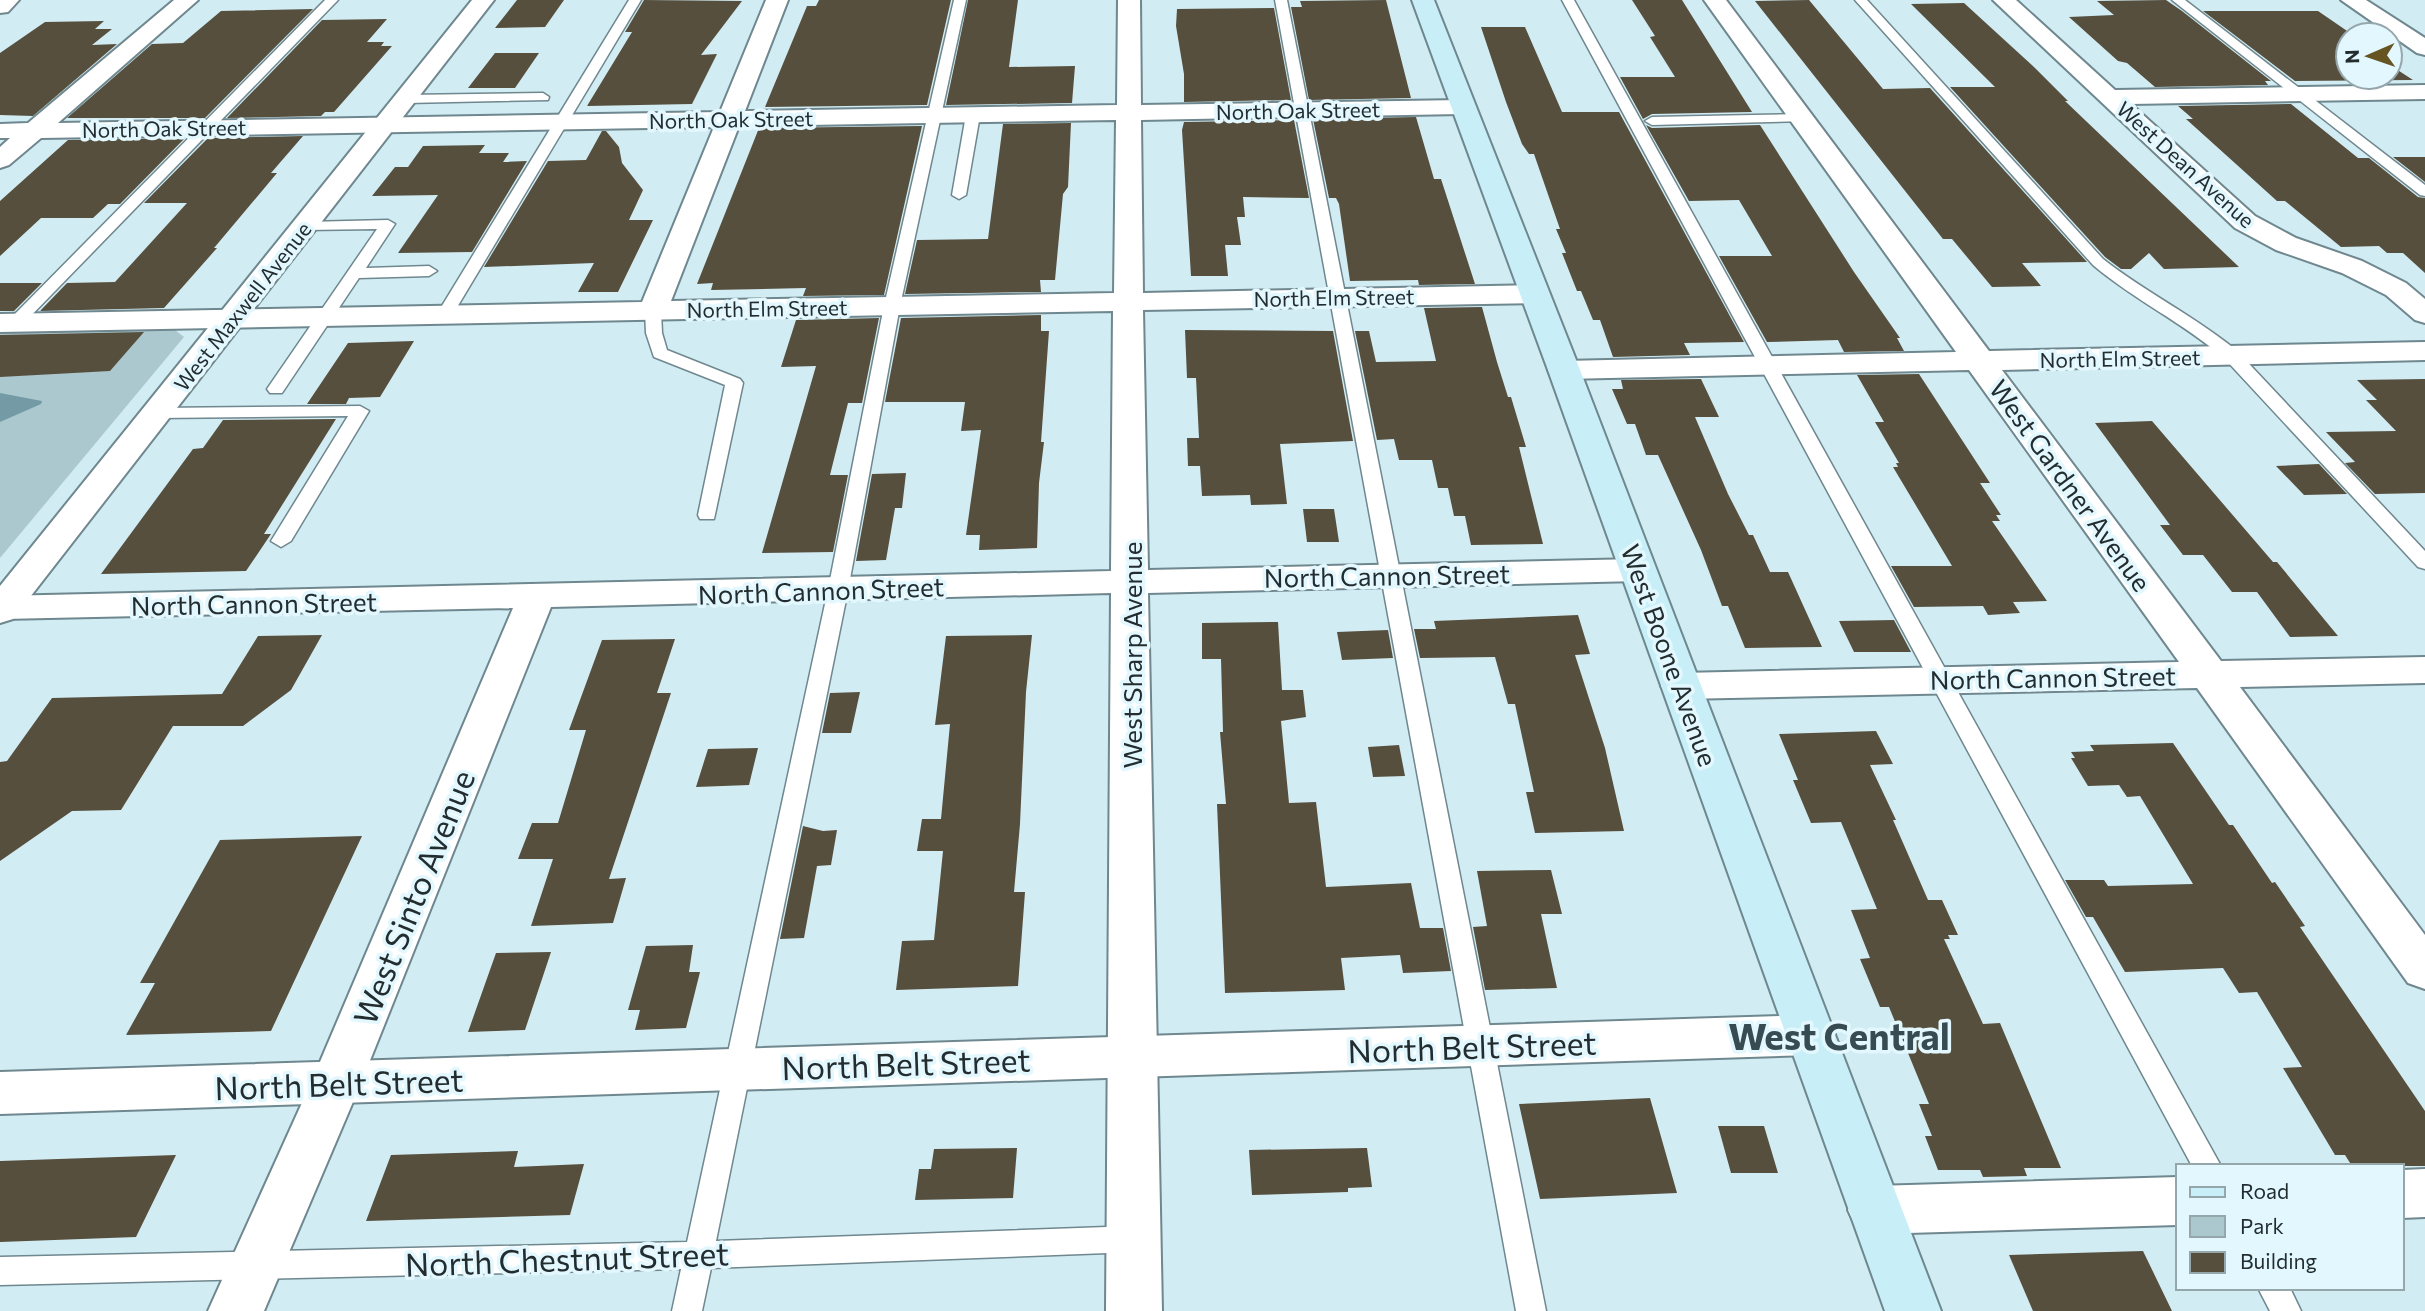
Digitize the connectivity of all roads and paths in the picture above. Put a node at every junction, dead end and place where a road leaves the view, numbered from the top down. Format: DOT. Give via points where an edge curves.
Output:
graph roads {
  1 [pos="8,0"];
  2 [pos="187,0"];
  3 [pos="332,0"];
  4 [pos="483,0"];
  5 [pos="635,0"];
  6 [pos="778,0"];
  7 [pos="960,0"];
  8 [pos="1129,0"];
  9 [pos="1281,0"];
  10 [pos="1423,0"];
  11 [pos="1568,0"];
  12 [pos="1715,0"];
  13 [pos="1861,0"];
  14 [pos="2004,0"];
  15 [pos="2178,0"];
  16 [pos="2352,0"];
  17 [pos="0,7"];
  18 [pos="2425,48"];
  19 [pos="2425,92"];
  20 [pos="2301,94"];
  21 [pos="543,97"];
  22 [pos="2110,97"];
  23 [pos="407,99"];
  24 [pos="1462,107"];
  25 [pos="1303,110"];
  26 [pos="1129,112"];
  27 [pos="934,115"];
  28 [pos="973,115"];
  29 [pos="1802,118"];
  30 [pos="729,119"];
  31 [pos="563,121"];
  32 [pos="1652,121"];
  33 [pos="387,125"];
  34 [pos="207,128"];
  35 [pos="0,131"];
  36 [pos="34,131"];
  37 [pos="0,160"];
  38 [pos="2425,192"];
  39 [pos="959,195"];
  40 [pos="306,226"];
  41 [pos="429,271"];
  42 [pos="355,273"];
  43 [pos="1534,294"];
  44 [pos="1339,297"];
  45 [pos="1128,301"];
  46 [pos="892,306"];
  47 [pos="653,310"];
  48 [pos="445,314"];
  49 [pos="2425,314"];
  50 [pos="326,317"];
  51 [pos="232,319"];
  52 [pos="8,323"];
  53 [pos="2425,351"];
  54 [pos="2231,355"];
  55 [pos="1980,361"];
  56 [pos="1766,366"];
  57 [pos="1564,370"];
  58 [pos="276,389"];
  59 [pos="157,413"];
  60 [pos="707,515"];
  61 [pos="281,541"];
  62 [pos="2425,563"];
  63 [pos="1638,569"];
  64 [pos="1391,575"];
  65 [pos="1131,580"];
  66 [pos="838,590"];
  67 [pos="536,598"];
  68 [pos="1,609"];
  69 [pos="2425,670"];
  70 [pos="2210,674"];
  71 [pos="1941,680"];
  72 [pos="1681,686"];
  73 [pos="2425,970"];
  74 [pos="1811,1035"];
  75 [pos="1482,1047"];
  76 [pos="1134,1055"];
  77 [pos="738,1069"];
  78 [pos="336,1083"];
  79 [pos="0,1093"];
  80 [pos="2206,1164"];
  81 [pos="2425,1193"];
  82 [pos="2404,1194"];
  83 [pos="2176,1201"];
  84 [pos="1875,1210"];
  85 [pos="1134,1239"];
  86 [pos="699,1255"];
  87 [pos="255,1266"];
  88 [pos="0,1271"];
  89 [pos="2274,1290"];
  90 [pos="236,1311"];
  91 [pos="687,1311"];
  92 [pos="1134,1311"];
  93 [pos="1531,1311"];
  94 [pos="1913,1311"];
  95 [pos="2286,1311"];
  1 -- 17 [label="street"];
  2 -- 36 [label="street"];
  3 -- 34 [label="lane"];
  4 -- 23 [label="street, West Maxwell Avenue"];
  5 -- 31 [label="lane"];
  6 -- 30 [label="street"];
  7 -- 27 [label="lane"];
  8 -- 26 [label="street, West Sharp Avenue"];
  9 -- 25 [label="lane"];
  10 -- 24 [label="main road, West Boone Avenue"];
  11 -- 56 [label="lane"];
  12 -- 29 [label="street, West Gardner Avenue"];
  13 -- 54 [label="lane" via="2098,262"];
  14 -- 22 [label="street, West Dean Avenue"];
  15 -- 20 [label="lane"];
  16 -- 18 [label="street"];
  19 -- 20 [label="street"];
  20 -- 22 [label="street"];
  20 -- 38 [label="lane"];
  21 -- 23 [label="lane"];
  22 -- 49 [label="street, West Dean Avenue" via="2245,222 2396,289"];
  23 -- 33 [label="street, West Maxwell Avenue"];
  24 -- 25 [label="street, North Oak Street"];
  24 -- 43 [label="main road, West Boone Avenue"];
  25 -- 26 [label="street, North Oak Street"];
  25 -- 44 [label="lane"];
  26 -- 28 [label="street, North Oak Street"];
  26 -- 45 [label="street, West Sharp Avenue"];
  27 -- 28 [label="street, North Oak Street"];
  27 -- 30 [label="street, North Oak Street"];
  27 -- 46 [label="lane"];
  28 -- 39 [label="lane"];
  29 -- 32 [label="lane"];
  29 -- 55 [label="street, West Gardner Avenue"];
  30 -- 31 [label="street, North Oak Street"];
  30 -- 47 [label="street"];
  31 -- 33 [label="street, North Oak Street"];
  31 -- 48 [label="lane"];
  33 -- 34 [label="street, North Oak Street"];
  33 -- 40 [label="street, West Maxwell Avenue"];
  34 -- 36 [label="street, North Oak Street"];
  34 -- 52 [label="lane"];
  35 -- 36 [label="street, North Oak Street"];
  36 -- 37 [label="street"];
  40 -- 42 [label="lane" via="388,224"];
  40 -- 51 [label="street, West Maxwell Avenue"];
  41 -- 42 [label="lane"];
  42 -- 50 [label="lane"];
  43 -- 44 [label="street, North Elm Street"];
  43 -- 57 [label="main road, West Boone Avenue"];
  44 -- 45 [label="street, North Elm Street"];
  44 -- 64 [label="lane"];
  45 -- 46 [label="street, North Elm Street"];
  45 -- 65 [label="street, West Sharp Avenue"];
  46 -- 47 [label="street, North Elm Street"];
  46 -- 66 [label="lane"];
  47 -- 48 [label="street, North Elm Street"];
  47 -- 60 [label="lane" via="660,353 734,383"];
  48 -- 50 [label="street, North Elm Street"];
  50 -- 51 [label="street, North Elm Street"];
  50 -- 58 [label="lane"];
  51 -- 52 [label="street, North Elm Street"];
  51 -- 59 [label="street, West Maxwell Avenue"];
  53 -- 54 [label="street, North Elm Street"];
  54 -- 55 [label="street, North Elm Street"];
  54 -- 62 [label="lane"];
  55 -- 56 [label="street, North Elm Street"];
  55 -- 70 [label="street, West Gardner Avenue"];
  56 -- 57 [label="street, North Elm Street"];
  56 -- 71 [label="lane"];
  57 -- 63 [label="main road, West Boone Avenue"];
  59 -- 61 [label="lane" via="360,411"];
  59 -- 68 [label="street, West Maxwell Avenue"];
  63 -- 64 [label="street, North Cannon Street"];
  63 -- 72 [label="main road, West Boone Avenue"];
  64 -- 65 [label="street, North Cannon Street"];
  64 -- 75 [label="lane"];
  65 -- 66 [label="street, North Cannon Street"];
  65 -- 76 [label="street, West Sharp Avenue"];
  66 -- 67 [label="street, North Cannon Street"];
  66 -- 77 [label="lane"];
  67 -- 68 [label="street, North Cannon Street"];
  67 -- 78 [label="street, West Sinto Avenue"];
  69 -- 70 [label="street, North Cannon Street"];
  70 -- 71 [label="street, North Cannon Street"];
  70 -- 73 [label="street, West Gardner Avenue"];
  71 -- 72 [label="street, North Cannon Street"];
  71 -- 80 [label="lane"];
  72 -- 74 [label="main road, West Boone Avenue"];
  74 -- 75 [label="street, North Belt Street"];
  74 -- 84 [label="main road, West Boone Avenue"];
  75 -- 76 [label="street, North Belt Street"];
  75 -- 93 [label="lane"];
  76 -- 77 [label="street, North Belt Street"];
  76 -- 85 [label="street, West Sharp Avenue"];
  77 -- 78 [label="street, North Belt Street"];
  77 -- 86 [label="lane"];
  78 -- 79 [label="street, North Belt Street"];
  78 -- 87 [label="street, West Sinto Avenue"];
  81 -- 82 [label="street"];
  83 -- 84 [label="street"];
  84 -- 94 [label="main road, West Boone Avenue"];
  85 -- 86 [label="lane, North Chestnut Street"];
  85 -- 92 [label="street, West Sharp Avenue"];
  86 -- 87 [label="lane, North Chestnut Street"];
  86 -- 91 [label="lane"];
  87 -- 88 [label="lane, North Chestnut Street"];
  87 -- 90 [label="street, West Sinto Avenue"];
  89 -- 95 [label="lane"];
}
